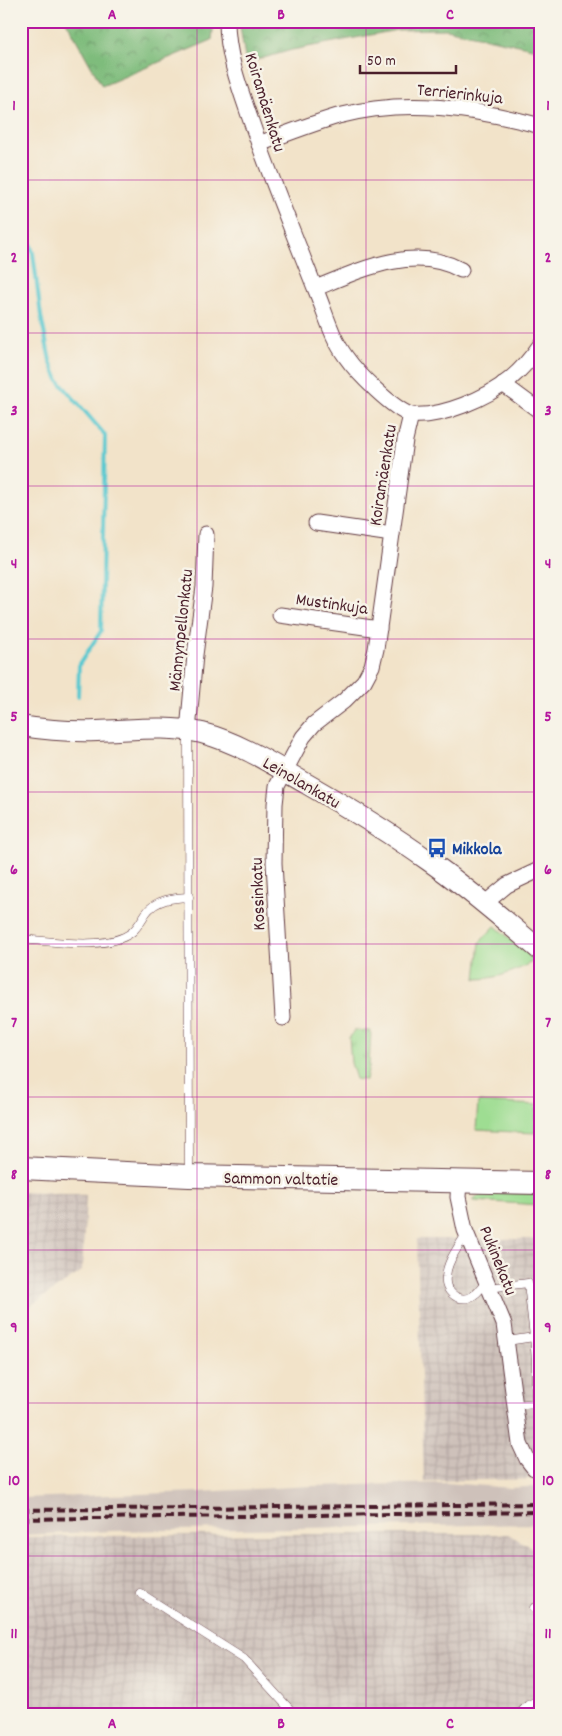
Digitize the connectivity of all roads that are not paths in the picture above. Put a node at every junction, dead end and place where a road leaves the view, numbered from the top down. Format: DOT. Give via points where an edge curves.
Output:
graph roads {
  1 [pos="228,21"];
  2 [pos="541,126"];
  3 [pos="259,144"];
  4 [pos="461,270"];
  5 [pos="316,288"];
  6 [pos="541,344"];
  7 [pos="503,384"];
  8 [pos="541,412"];
  9 [pos="411,415"];
  10 [pos="316,523"];
  11 [pos="206,534"];
  12 [pos="392,534"];
  13 [pos="280,615"];
  14 [pos="379,629"];
  15 [pos="21,726"];
  16 [pos="188,731"];
  17 [pos="284,771"];
  18 [pos="541,869"];
  19 [pos="188,897"];
  20 [pos="484,904"];
  21 [pos="21,939"];
  22 [pos="541,951"];
  23 [pos="283,1018"];
  24 [pos="21,1168"];
  25 [pos="189,1176"];
  26 [pos="459,1181"];
  27 [pos="541,1183"];
  28 [pos="466,1234"];
  29 [pos="488,1285"];
  30 [pos="534,1337"];
  31 [pos="507,1341"];
  32 [pos="515,1406"];
  33 [pos="534,1468"];
  34 [pos="140,1593"];
  35 [pos="541,1699"];
  36 [pos="295,1715"];
  37 [pos="518,1715"];
  1 -- 3 [label="street, Koiramäenkatu" via="232,61"];
  2 -- 3 [label="street, Terrierinkuja" via="465,109 397,107 338,116"];
  3 -- 5 [label="street, Koiramäenkatu"];
  4 -- 5 [label="street" via="442,262 394,261"];
  5 -- 9 [label="street, Koiramäenkatu" via="332,334 346,358 392,404"];
  6 -- 7 [label="street"];
  7 -- 8 [label="street"];
  7 -- 9 [label="street" via="463,404 424,415"];
  9 -- 12 [label="street, Koiramäenkatu"];
  10 -- 12 [label="street"];
  11 -- 16 [label="street, Männynpellonkatu" via="204,587"];
  12 -- 14 [label="street, Koiramäenkatu"];
  13 -- 14 [label="street, Mustinkuja"];
  14 -- 17 [label="street, Koiramäenkatu" via="372,666 364,681 314,724"];
  15 -- 16 [label="street, Leinolankatu" via="68,731 161,727"];
  16 -- 17 [label="street, Leinolankatu" via="231,743"];
  16 -- 19 [label="lane"];
  17 -- 20 [label="street, Leinolankatu" via="396,838"];
  17 -- 23 [label="street, Kossinkatu" via="277,786 274,838"];
  18 -- 20 [label="street" via="508,885"];
  19 -- 21 [label="lane" via="159,902 132,932 108,942"];
  19 -- 25 [label="lane"];
  20 -- 22 [label="street, Leinolankatu"];
  24 -- 25 [label="main road, Sammon valtatie"];
  25 -- 26 [label="main road, Sammon valtatie"];
  26 -- 27 [label="main road, Sammon valtatie"];
  26 -- 28 [label="street, Pukinekatu" via="458,1196"];
  28 -- 29 [label="street, Pukinekatu"];
  28 -- 29 [label="lane" via="449,1262 446,1286 450,1292 470,1298"];
  29 -- 30 [label="lane" via="528,1283"];
  29 -- 31 [label="street, Pukinekatu" via="504,1324"];
  30 -- 31 [label="lane"];
  30 -- 32 [label="lane" via="536,1403"];
  31 -- 32 [label="street, Pukinekatu"];
  32 -- 33 [label="street, Pukinekatu" via="520,1444"];
  34 -- 36 [label="lane" via="244,1659"];
  35 -- 37 [label="lane" via="528,1704"];
}
